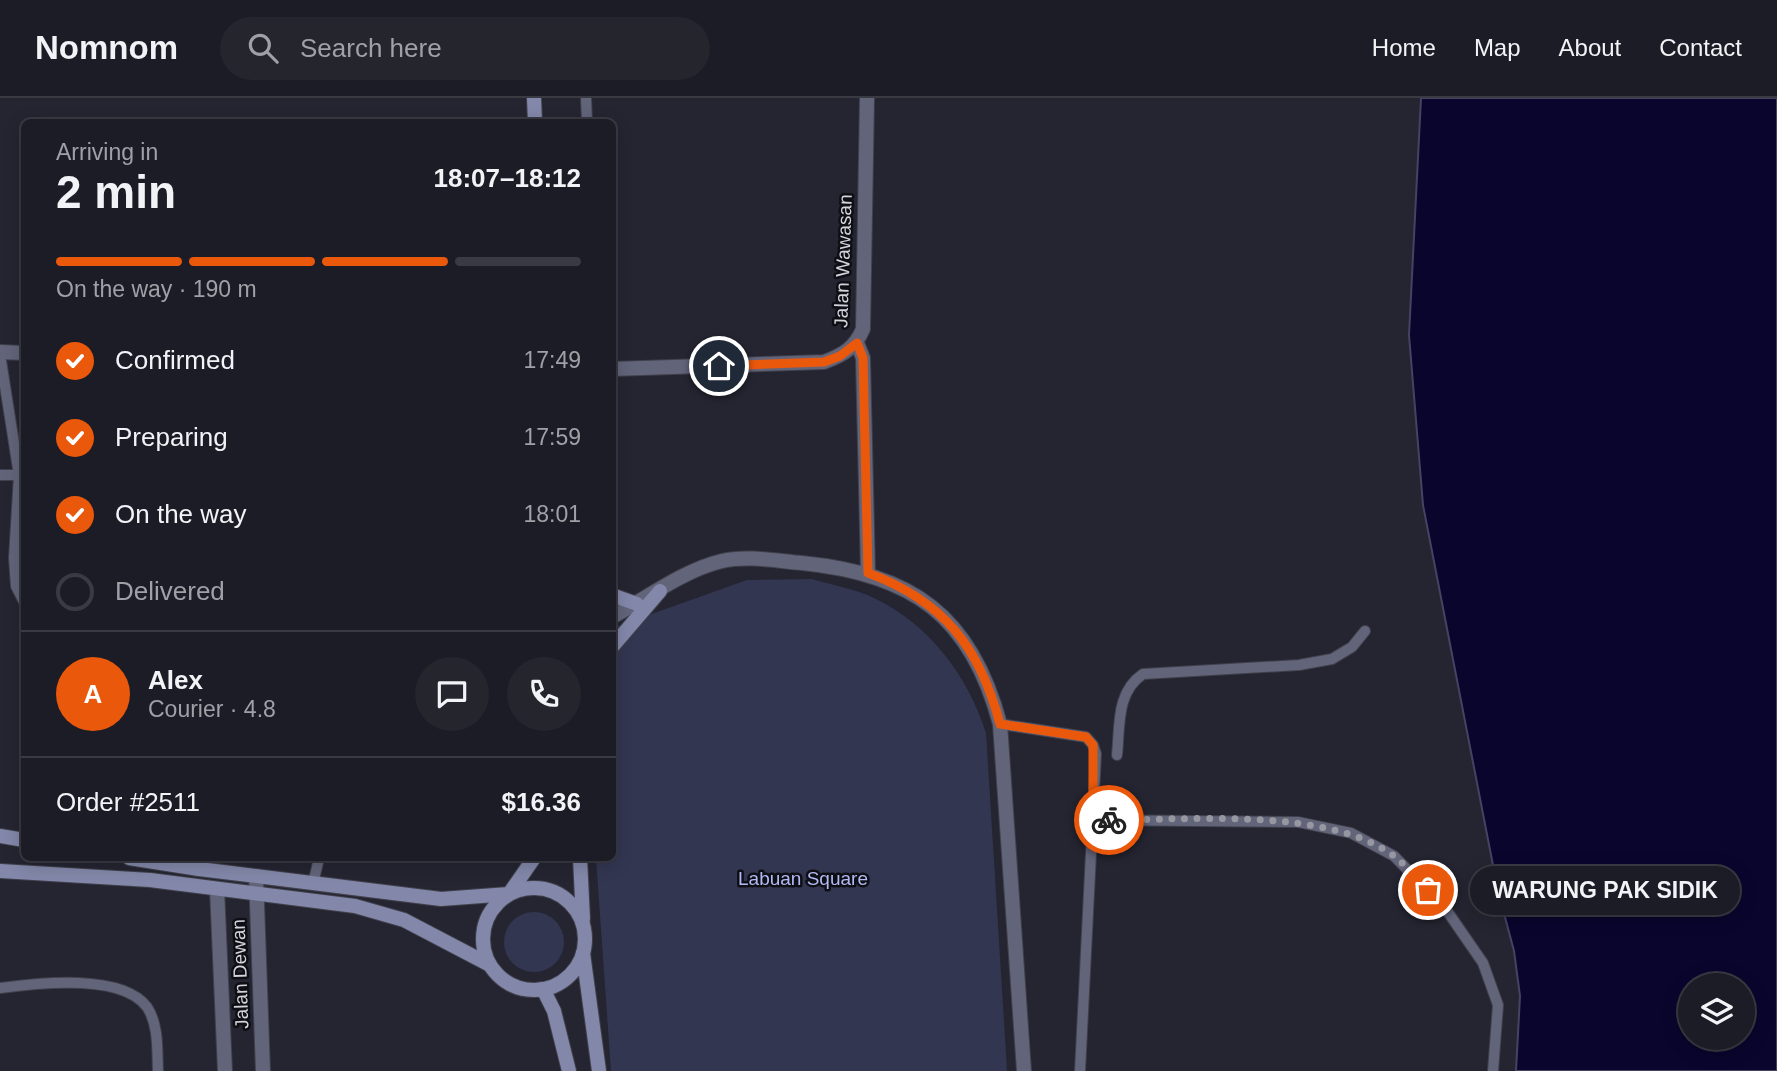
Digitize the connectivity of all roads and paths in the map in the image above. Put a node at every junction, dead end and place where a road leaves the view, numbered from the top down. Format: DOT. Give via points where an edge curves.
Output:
graph roads {
  1 [pos="534,98"];
  2 [pos="586,98"];
  3 [pos="867,98"];
  4 [pos="535,119"];
  5 [pos="587,119"];
  6 [pos="857,343"];
  7 [pos="0,353"];
  8 [pos="21,353"];
  9 [pos="616,369"];
  10 [pos="21,472"];
  11 [pos="0,475"];
  12 [pos="21,478"];
  13 [pos="21,488"];
  14 [pos="868,573"];
  15 [pos="660,591"];
  16 [pos="21,596"];
  17 [pos="616,596"];
  18 [pos="637,604"];
  19 [pos="616,615"];
  20 [pos="1364,631"];
  21 [pos="616,642"];
  22 [pos="1000,724"];
  23 [pos="1116,755"];
  24 [pos="1093,820"];
  25 [pos="0,836"];
  26 [pos="21,840"];
  27 [pos="150,861"];
  28 [pos="318,861"];
  29 [pos="532,861"];
  30 [pos="580,861"];
  31 [pos="0,871"];
  32 [pos="256,876"];
  33 [pos="313,884"];
  34 [pos="217,888"];
  35 [pos="256,893"];
  36 [pos="509,894"];
  37 [pos="583,927"];
  38 [pos="583,951"];
  39 [pos="490,965"];
  40 [pos="0,988"];
  41 [pos="543,989"];
  42 [pos="158,1071"];
  43 [pos="225,1071"];
  44 [pos="263,1071"];
  45 [pos="569,1071"];
  46 [pos="599,1071"];
  47 [pos="1024,1071"];
  48 [pos="1080,1071"];
  49 [pos="1493,1071"];
  1 -- 4 [label="main road"];
  2 -- 5 [label="lane"];
  3 -- 6 [label="street, Jalan Wawasan" via="863,329"];
  6 -- 9 [label="street, Jalan Wawasan" via="824,362"];
  6 -- 14 [label="street" via="863,358"];
  7 -- 8 [label="street"];
  7 -- 10 [label="lane"];
  11 -- 12 [label="lane"];
  13 -- 16 [label="lane" via="14,558"];
  14 -- 15 [label="street" via="781,561 722,561"];
  14 -- 22 [label="street" via="928,602 962,637 985,677"];
  15 -- 18 [label="street"];
  15 -- 21 [label="main road"];
  17 -- 18 [label="main road"];
  18 -- 19 [label="street"];
  20 -- 23 [label="lane" via="1352,647 1332,659 1143,674 1131,682 1124,695"];
  22 -- 24 [label="lane" via="1086,737 1093,745"];
  22 -- 47 [label="street"];
  24 -- 48 [label="lane"];
  24 -- 49 [label="lane" via="1298,822 1351,833 1394,856 1445,908 1483,963 1498,1005"];
  25 -- 26 [label="main road"];
  27 -- 32 [label="main road"];
  28 -- 33 [label="lane"];
  29 -- 36 [label="main road"];
  30 -- 37 [label="main road"];
  31 -- 34 [label="main road"];
  32 -- 33 [label="main road"];
  32 -- 35 [label="street, Jalan Dewan"];
  33 -- 36 [label="main road" via="442,899"];
  34 -- 35 [label="main road"];
  34 -- 43 [label="street, Jalan Dewan"];
  35 -- 39 [label="main road" via="383,912"];
  35 -- 44 [label="street, Jalan Dewan"];
  36 -- 37 [label="main road" via="539,888 555,892 568,900"];
  36 -- 39 [label="main road" via="496,904 483,933"];
  37 -- 38 [label="main road"];
  38 -- 41 [label="main road" via="568,976"];
  38 -- 46 [label="main road"];
  39 -- 41 [label="main road" via="513,985"];
  40 -- 42 [label="lane" via="102,985 137,998 153,1021"];
  41 -- 45 [label="main road" via="554,1011"];
}
